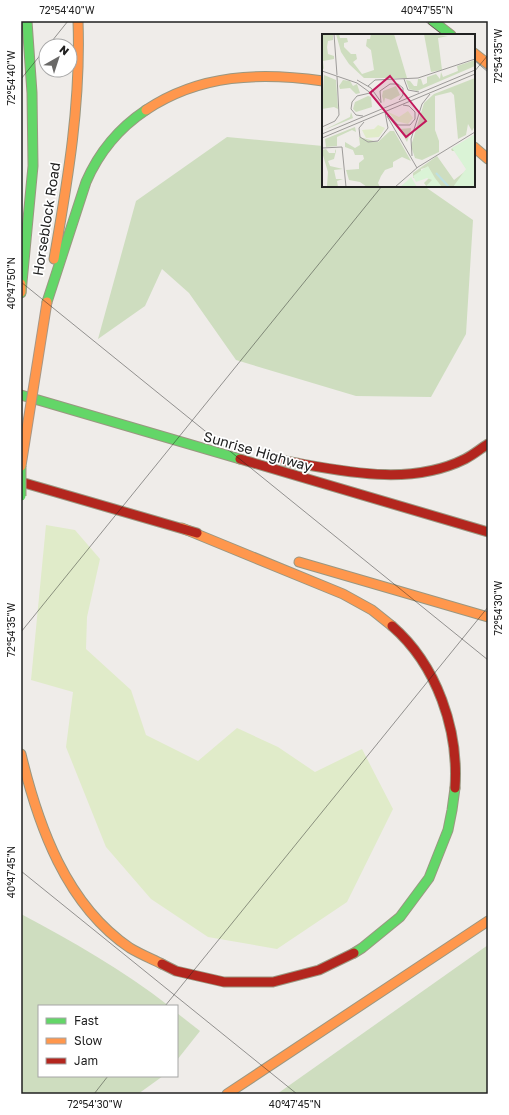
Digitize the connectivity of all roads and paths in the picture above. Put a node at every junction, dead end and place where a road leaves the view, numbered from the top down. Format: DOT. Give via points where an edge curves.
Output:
graph roads {
  1 [pos="27,21"];
  2 [pos="78,21"];
  3 [pos="432,21"];
  4 [pos="450,34"];
  5 [pos="475,54"];
  6 [pos="488,64"];
  7 [pos="322,81"];
  8 [pos="475,148"];
  9 [pos="488,159"];
  10 [pos="21,284"];
  11 [pos="21,293"];
  12 [pos="47,302"];
  13 [pos="21,395"];
  14 [pos="178,442"];
  15 [pos="488,444"];
  16 [pos="21,467"];
  17 [pos="21,482"];
  18 [pos="21,496"];
  19 [pos="182,528"];
  20 [pos="488,532"];
  21 [pos="266,553"];
  22 [pos="289,559"];
  23 [pos="488,617"];
  24 [pos="21,754"];
  25 [pos="488,921"];
  26 [pos="227,1094"];
  1 -- 11 [label="main road, Horseblock Road" via="32,93 33,166"];
  2 -- 12 [label="main road, Horseblock Road" via="80,47 75,119"];
  3 -- 4 [label="main road"];
  5 -- 6 [label="main road"];
  7 -- 12 [label="main road" via="266,76 219,79 179,91 128,123 103,150 86,182"];
  8 -- 9 [label="main road"];
  10 -- 11 [label="main road"];
  12 -- 16 [label="main road, Horseblock Road, bridge"];
  13 -- 14 [label="main road, Sunrise Highway"];
  14 -- 15 [label="main road" via="362,473 388,474 410,474 450,466"];
  14 -- 20 [label="main road, Sunrise Highway"];
  16 -- 18 [label="main road, Horseblock Road, bridge"];
  17 -- 19 [label="main road"];
  19 -- 21 [label="main road"];
  19 -- 24 [label="main road" via="355,600 395,628 412,645 426,667 438,690 448,719 456,761 456,787 453,811 438,860 413,903 380,937 357,953 304,976 277,982 224,983 172,970 128,947 90,911 59,863 39,818"];
  22 -- 23 [label="main road"];
  25 -- 26 [label="main road"];
}
